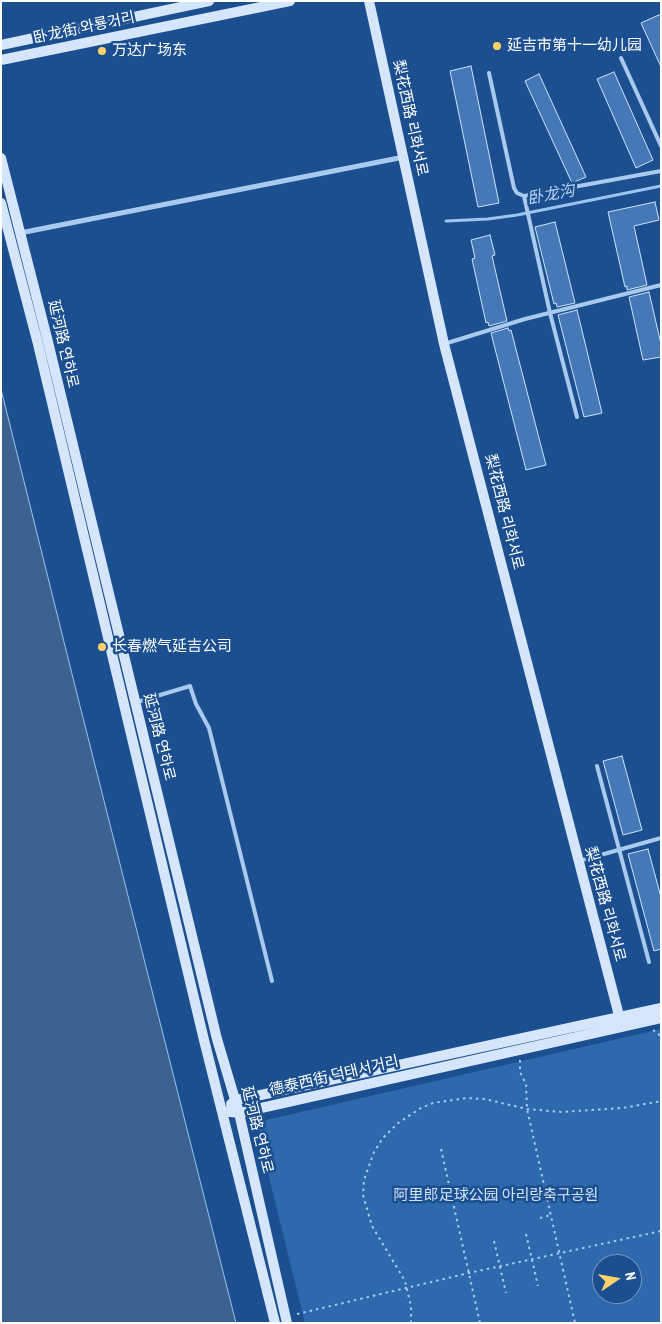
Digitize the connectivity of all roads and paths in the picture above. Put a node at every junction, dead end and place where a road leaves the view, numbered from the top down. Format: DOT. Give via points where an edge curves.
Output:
graph roads {
  1 [pos="209,1"];
  2 [pos="290,1"];
  3 [pos="369,1"];
  4 [pos="1,44"];
  5 [pos="621,58"];
  6 [pos="1,60"];
  7 [pos="489,73"];
  8 [pos="661,146"];
  9 [pos="404,157"];
  10 [pos="1,158"];
  11 [pos="661,172"];
  12 [pos="524,196"];
  13 [pos="1,203"];
  14 [pos="20,233"];
  15 [pos="661,285"];
  16 [pos="550,313"];
  17 [pos="444,344"];
  18 [pos="577,417"];
  19 [pos="135,702"];
  20 [pos="598,766"];
  21 [pos="661,838"];
  22 [pos="619,850"];
  23 [pos="578,861"];
  24 [pos="649,962"];
  25 [pos="272,981"];
  26 [pos="661,1008"];
  27 [pos="661,1018"];
  28 [pos="620,1022"];
  29 [pos="651,1028"];
  30 [pos="661,1036"];
  31 [pos="520,1058"];
  32 [pos="236,1100"];
  33 [pos="661,1101"];
  34 [pos="527,1109"];
  35 [pos="222,1111"];
  36 [pos="239,1113"];
  37 [pos="441,1149"];
  38 [pos="551,1216"];
  39 [pos="540,1218"];
  40 [pos="661,1231"];
  41 [pos="526,1234"];
  42 [pos="494,1241"];
  43 [pos="559,1254"];
  44 [pos="532,1260"];
  45 [pos="500,1267"];
  46 [pos="469,1273"];
  47 [pos="538,1286"];
  48 [pos="407,1288"];
  49 [pos="506,1293"];
  50 [pos="297,1314"];
  51 [pos="275,1323"];
  52 [pos="287,1323"];
  53 [pos="411,1323"];
  54 [pos="480,1323"];
  55 [pos="575,1323"];
  1 -- 4 [label="street, 卧龙街 와룡거리"];
  2 -- 6 [label="street, 卧龙街 와룡거리"];
  3 -- 9 [label="street, 梨花西路 리화서로"];
  5 -- 8 [label="lane"];
  7 -- 12 [label="lane" via="514,188"];
  9 -- 14 [label="street"];
  9 -- 17 [label="street, 梨花西路 리화서로"];
  10 -- 14 [label="street, 延河路 연하로"];
  11 -- 12 [label="lane"];
  12 -- 16 [label="lane"];
  13 -- 35 [label="street, 延河路 연하로" via="38,344"];
  14 -- 19 [label="street, 延河路 연하로"];
  15 -- 16 [label="lane"];
  16 -- 17 [label="lane"];
  16 -- 18 [label="lane"];
  17 -- 23 [label="street, 梨花西路 리화서로"];
  19 -- 25 [label="lane" via="190,686 209,728"];
  19 -- 32 [label="street, 延河路 연하로" via="217,1039"];
  20 -- 22 [label="lane"];
  21 -- 22 [label="lane"];
  22 -- 23 [label="lane"];
  22 -- 24 [label="lane"];
  23 -- 28 [label="street, 梨花西路 리화서로"];
  26 -- 28 [label="street, 德泰西街 덕태서거리"];
  27 -- 28 [label="street, 德泰西街 덕태서거리"];
  28 -- 32 [label="street, 德泰西街 덕태서거리"];
  28 -- 36 [label="street, 德泰西街 덕태서거리"];
  29 -- 30 [label="path"];
  31 -- 34 [label="path"];
  32 -- 35 [label="street, 德泰西街 덕태서거리"];
  32 -- 36 [label="street, 延河路 연하로"];
  33 -- 34 [label="path" via="589,1111"];
  34 -- 38 [label="path"];
  34 -- 48 [label="path" via="468,1098 433,1103 410,1114 383,1138 368,1164 363,1195 372,1226"];
  35 -- 36 [label="street, 德泰西街 덕태서거리"];
  35 -- 51 [label="street, 延河路 연하로"];
  36 -- 52 [label="street, 延河路 연하로"];
  37 -- 46 [label="path"];
  38 -- 39 [label="path"];
  38 -- 43 [label="path"];
  40 -- 43 [label="path"];
  41 -- 44 [label="path"];
  42 -- 45 [label="path"];
  43 -- 44 [label="path"];
  43 -- 55 [label="path"];
  44 -- 45 [label="path"];
  44 -- 47 [label="path"];
  45 -- 46 [label="path"];
  45 -- 49 [label="path"];
  46 -- 48 [label="path"];
  46 -- 54 [label="path"];
  48 -- 50 [label="path"];
  48 -- 53 [label="path"];
}
